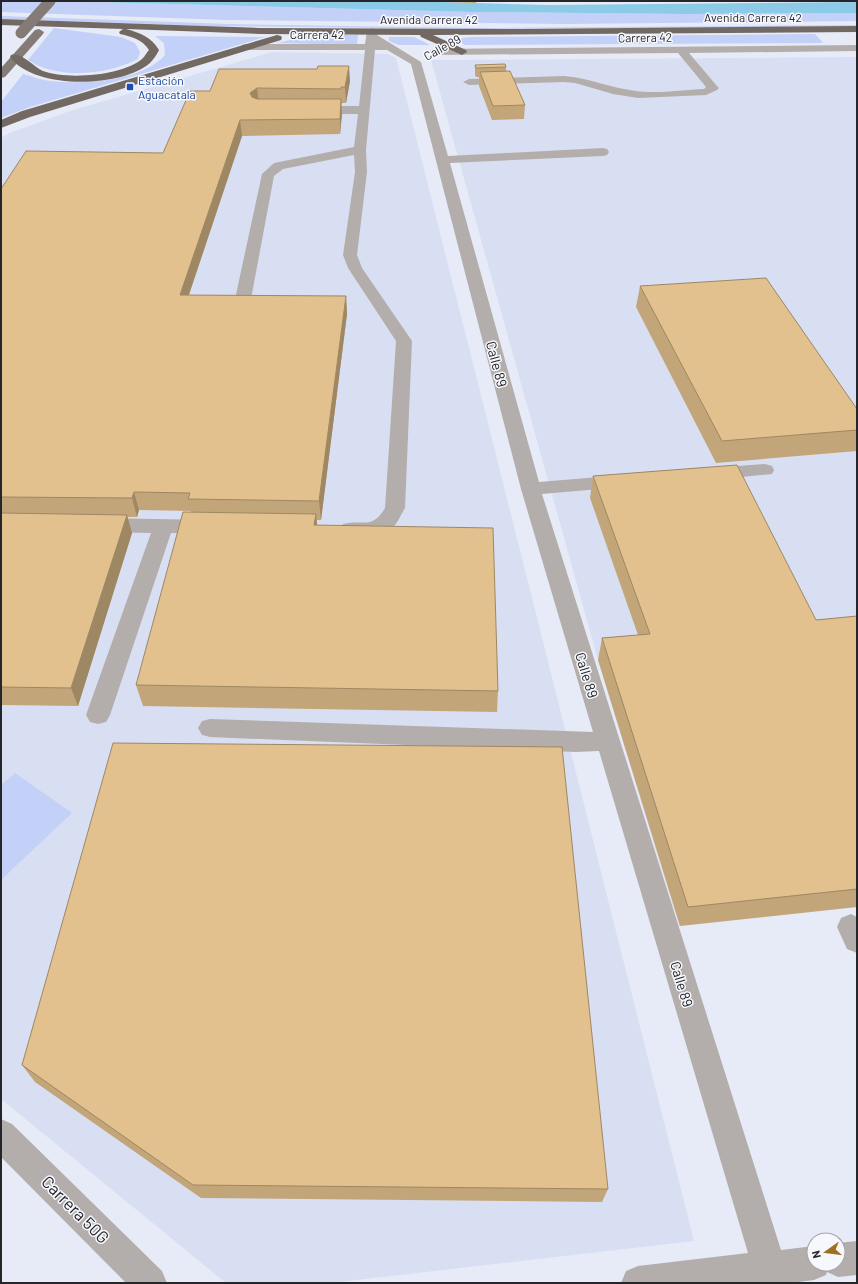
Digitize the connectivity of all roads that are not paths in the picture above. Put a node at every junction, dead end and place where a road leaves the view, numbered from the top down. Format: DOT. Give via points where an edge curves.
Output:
graph roads {
  1 [pos="50,1"];
  2 [pos="58,12"];
  3 [pos="1,14"];
  4 [pos="1,22"];
  5 [pos="857,23"];
  6 [pos="75,25"];
  7 [pos="857,29"];
  8 [pos="821,30"];
  9 [pos="838,30"];
  10 [pos="312,31"];
  11 [pos="418,32"];
  12 [pos="469,32"];
  13 [pos="372,34"];
  14 [pos="18,35"];
  15 [pos="446,45"];
  16 [pos="244,47"];
  17 [pos="370,47"];
  18 [pos="390,47"];
  19 [pos="840,48"];
  20 [pos="857,48"];
  21 [pos="681,50"];
  22 [pos="433,52"];
  23 [pos="462,52"];
  24 [pos="848,57"];
  25 [pos="16,58"];
  26 [pos="416,62"];
  27 [pos="1,75"];
  28 [pos="469,82"];
  29 [pos="296,109"];
  30 [pos="364,110"];
  31 [pos="1,124"];
  32 [pos="360,150"];
  33 [pos="603,152"];
  34 [pos="442,160"];
  35 [pos="243,299"];
  36 [pos="765,470"];
  37 [pos="696,475"];
  38 [pos="642,479"];
  39 [pos="530,489"];
  40 [pos="86,525"];
  41 [pos="163,526"];
  42 [pos="225,527"];
  43 [pos="333,528"];
  44 [pos="98,715"];
  45 [pos="210,728"];
  46 [pos="608,741"];
  47 [pos="1,1135"];
  48 [pos="857,1258"];
  49 [pos="846,1259"];
  50 [pos="806,1265"];
  51 [pos="772,1276"];
  52 [pos="150,1283"];
  53 [pos="638,1283"];
  1 -- 14 [label="main road, bridge"];
  2 -- 25 [label="main road"];
  3 -- 5 [label="highway, Avenida Carrera 42" via="428,25"];
  4 -- 6 [label="highway, Avenida Carrera 42"];
  6 -- 10 [label="highway, Avenida Carrera 42" via="187,30"];
  6 -- 25 [label="highway" via="134,34 144,38 154,50 152,56 145,63 129,70 88,78 42,74"];
  7 -- 9 [label="highway, Avenida Carrera 42"];
  8 -- 9 [label="highway, Avenida Carrera 42"];
  8 -- 12 [label="highway, Avenida Carrera 42"];
  8 -- 19 [label="street"];
  9 -- 20 [label="street"];
  10 -- 13 [label="highway, Avenida Carrera 42"];
  10 -- 16 [label="highway"];
  11 -- 12 [label="highway, Avenida Carrera 42"];
  11 -- 13 [label="highway, Avenida Carrera 42"];
  11 -- 15 [label="highway"];
  12 -- 15 [label="street, Calle 89"];
  13 -- 17 [label="street"];
  13 -- 18 [label="street, Calle 89"];
  15 -- 22 [label="street, Calle 89"];
  15 -- 23 [label="highway"];
  16 -- 17 [label="street, Carrera 42"];
  16 -- 31 [label="highway"];
  17 -- 18 [label="street, Carrera 42"];
  17 -- 30 [label="street" via="364,76"];
  18 -- 26 [label="street, Calle 89"];
  19 -- 20 [label="street, Carrera 42"];
  19 -- 21 [label="street, Carrera 42"];
  19 -- 24 [label="street"];
  21 -- 23 [label="street, Carrera 42"];
  21 -- 28 [label="street" via="713,88 710,91 638,95 564,79"];
  22 -- 23 [label="street, Carrera 42"];
  22 -- 26 [label="street, Calle 89"];
  25 -- 27 [label="main road"];
  26 -- 34 [label="street, Calle 89"];
  29 -- 30 [label="street"];
  30 -- 32 [label="street"];
  32 -- 35 [label="street" via="279,166 268,174"];
  32 -- 43 [label="street" via="361,172 350,255 355,268 404,341 395,508 386,523 372,529"];
  33 -- 34 [label="street"];
  34 -- 39 [label="street, Calle 89"];
  36 -- 37 [label="street"];
  38 -- 39 [label="street"];
  39 -- 46 [label="street, Calle 89"];
  40 -- 41 [label="street"];
  41 -- 42 [label="street"];
  41 -- 44 [label="street"];
  45 -- 46 [label="street" via="576,742"];
  46 -- 51 [label="street, Calle 89"];
  47 -- 52 [label="street, Carrera 50G"];
  48 -- 49 [label="street"];
  50 -- 51 [label="street"];
  51 -- 53 [label="street"];
}
